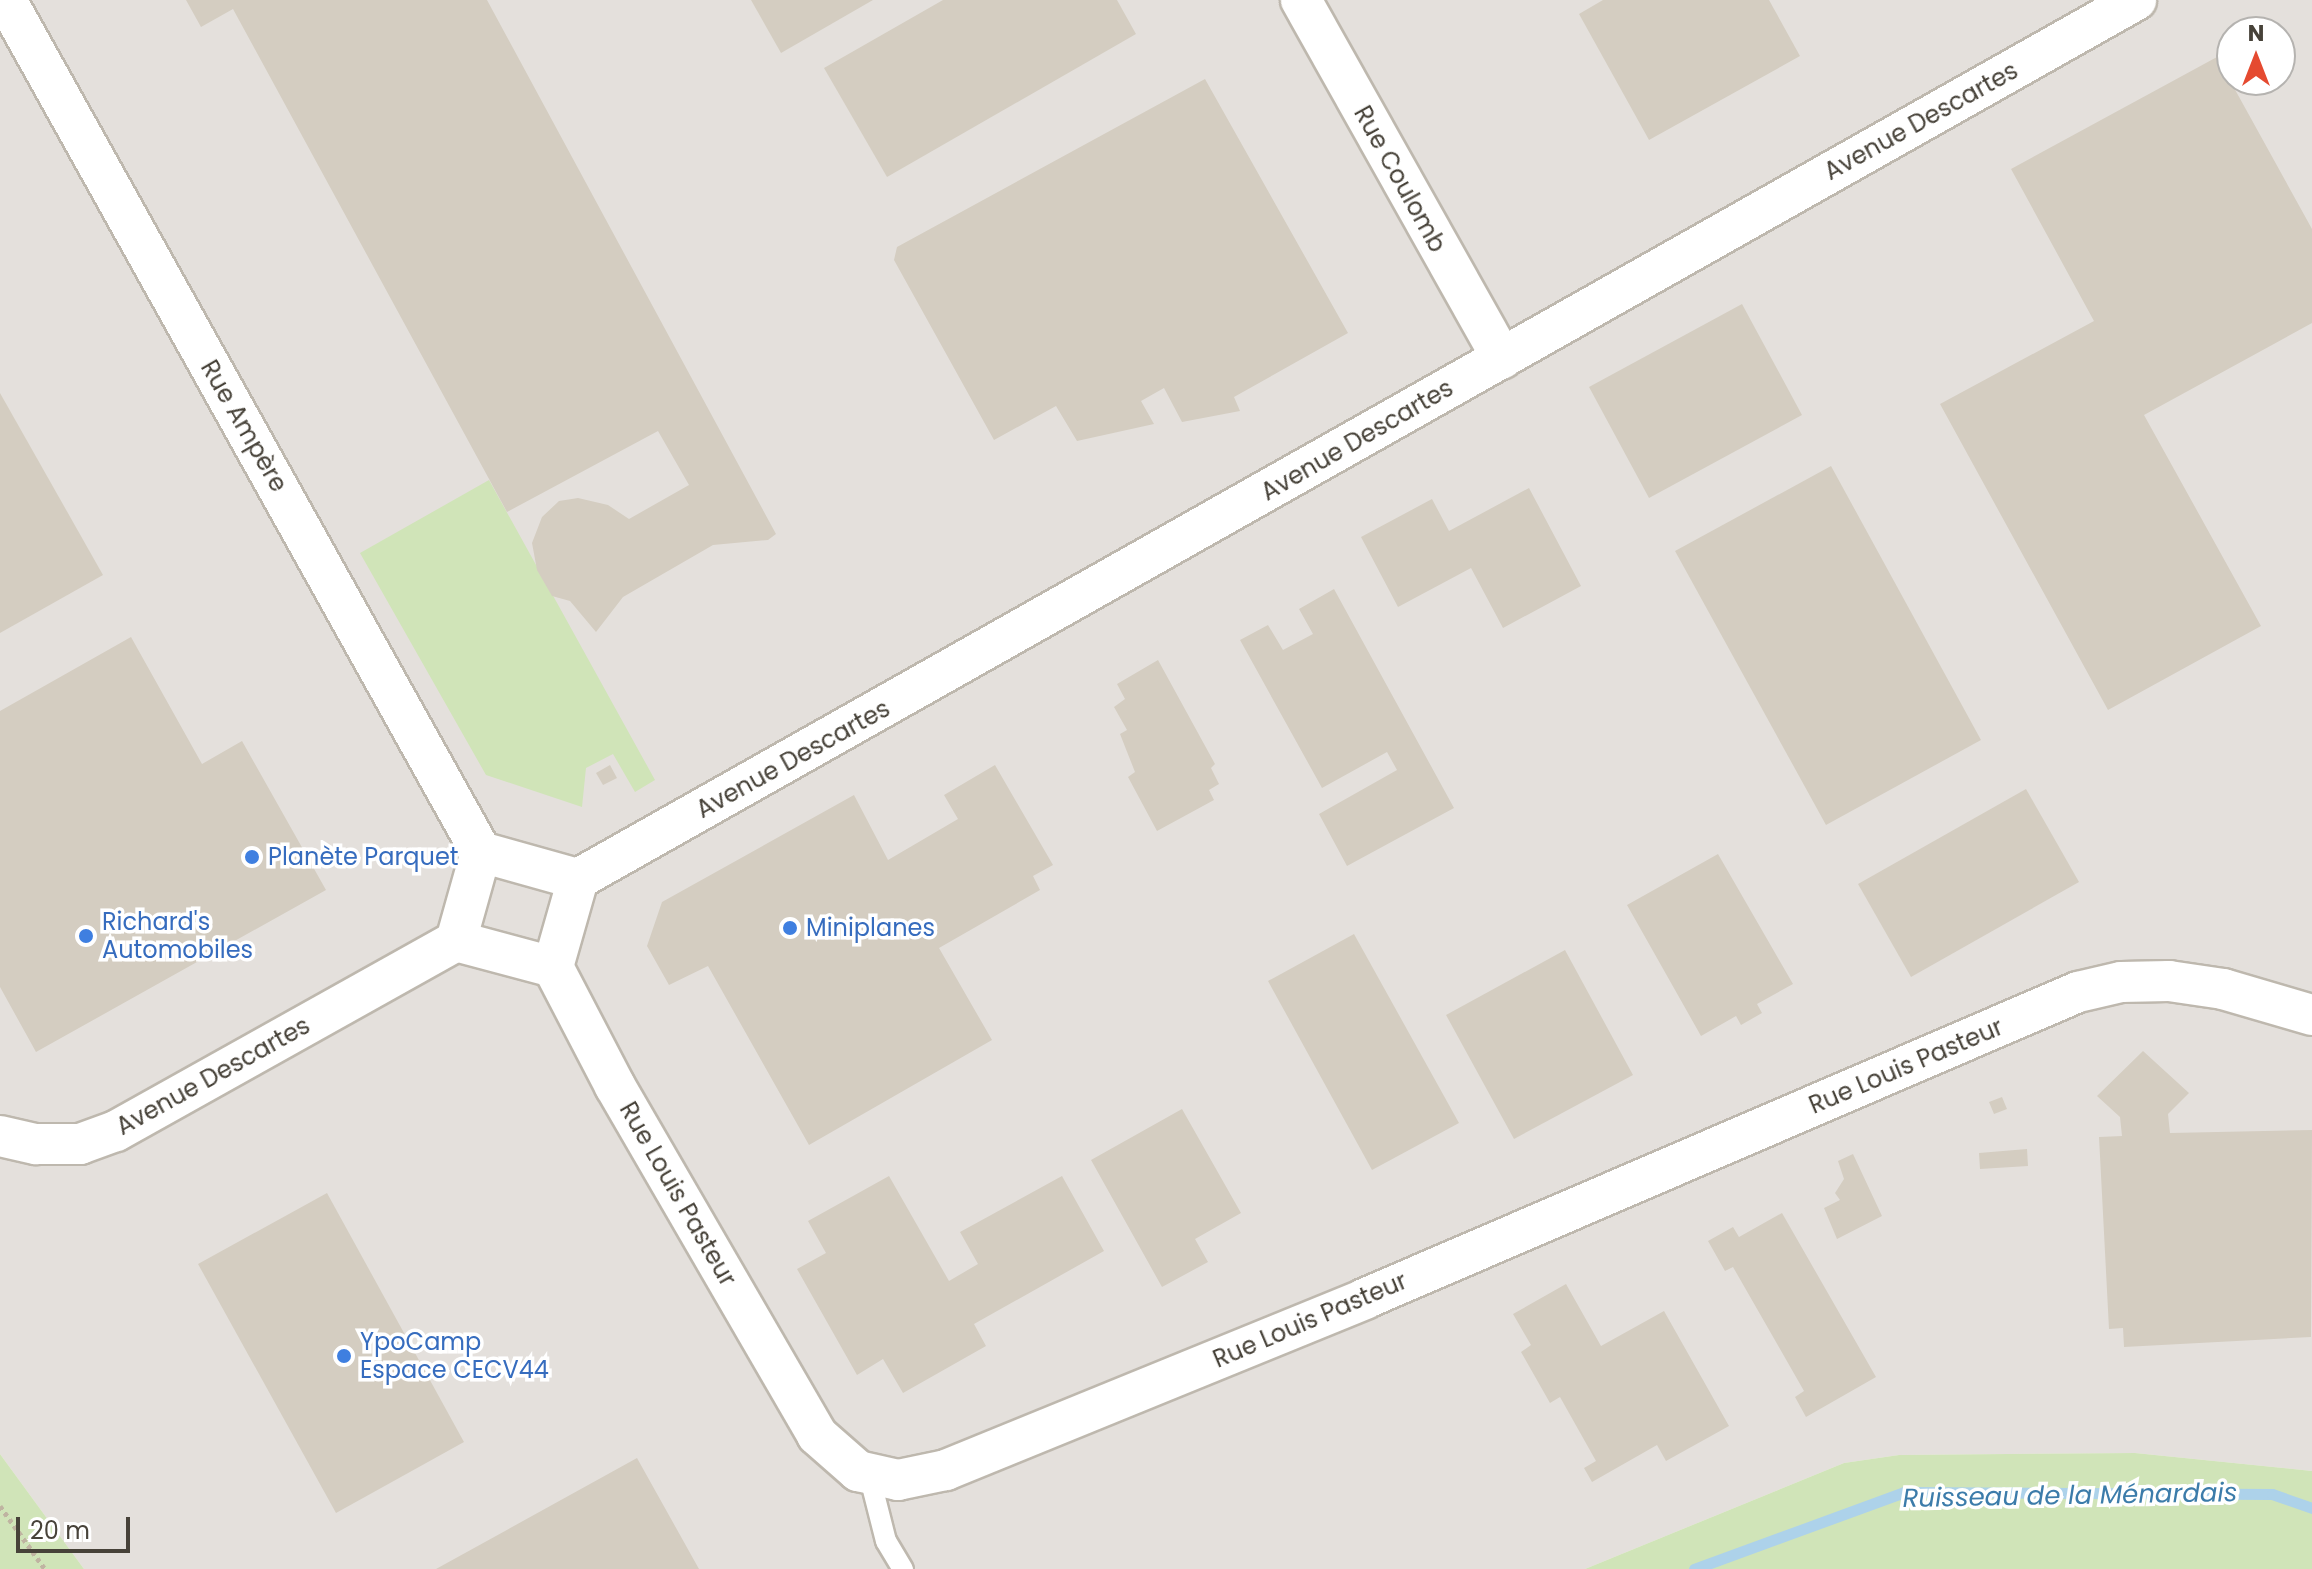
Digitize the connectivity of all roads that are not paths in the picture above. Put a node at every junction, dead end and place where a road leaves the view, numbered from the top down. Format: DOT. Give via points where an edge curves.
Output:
graph roads {
  1 [pos="6,0"];
  2 [pos="1301,0"];
  3 [pos="2136,0"];
  4 [pos="1502,358"];
  5 [pos="481,852"];
  6 [pos="578,879"];
  7 [pos="456,941"];
  8 [pos="553,967"];
  9 [pos="2312,1015"];
  10 [pos="0,1136"];
  11 [pos="869,1474"];
  12 [pos="903,1569"];
  1 -- 5 [label="street, Rue Ampère"];
  2 -- 4 [label="street, Rue Coulomb"];
  3 -- 4 [label="street, Avenue Descartes"];
  4 -- 6 [label="street, Avenue Descartes"];
  5 -- 6 [label="street"];
  5 -- 7 [label="street"];
  6 -- 8 [label="street"];
  7 -- 8 [label="street"];
  7 -- 10 [label="street, Avenue Descartes" via="116,1131 80,1144 36,1144"];
  8 -- 11 [label="street, Rue Louis Pasteur" via="615,1086 817,1435 858,1471"];
  9 -- 11 [label="street, Rue Louis Pasteur" via="2223,989 2169,981 2121,982 2078,992 1364,1299 946,1470 898,1480"];
  11 -- 12 [label="lane" via="886,1541"];
}
